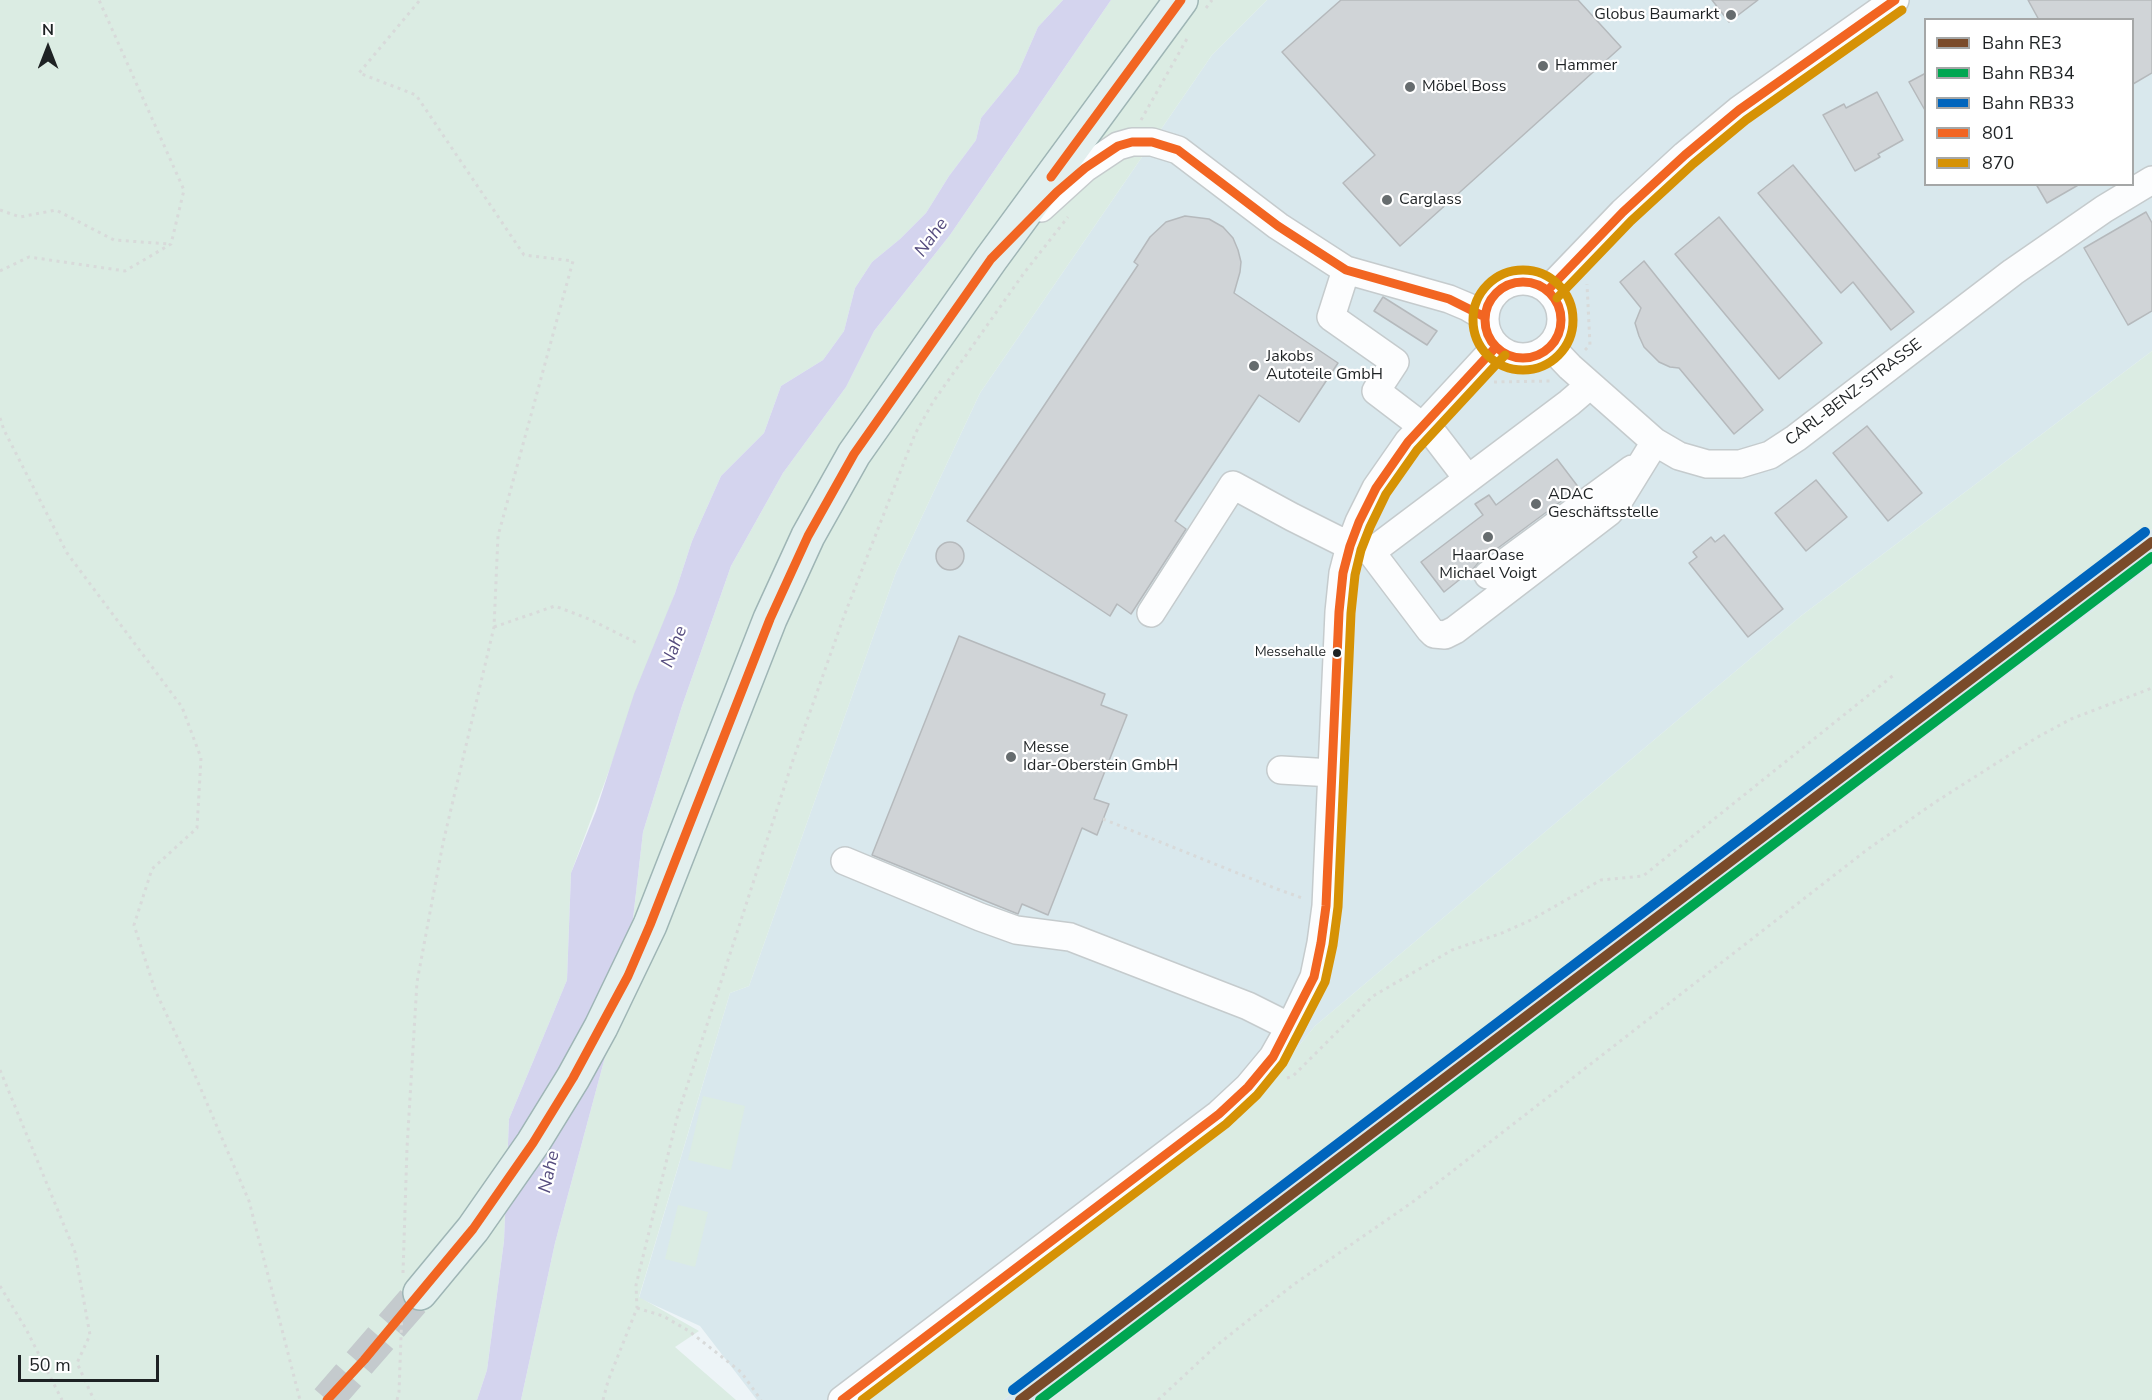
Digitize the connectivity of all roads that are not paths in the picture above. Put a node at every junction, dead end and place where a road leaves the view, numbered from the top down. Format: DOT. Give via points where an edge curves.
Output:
graph roads {
  1 [pos="1895,0"];
  2 [pos="1193,5"];
  3 [pos="2152,180"];
  4 [pos="991,259"];
  5 [pos="1346,270"];
  6 [pos="1548,290"];
  7 [pos="1485,317"];
  8 [pos="1496,347"];
  9 [pos="1551,347"];
  10 [pos="1590,385"];
  11 [pos="1424,426"];
  12 [pos="1649,451"];
  13 [pos="1468,479"];
  14 [pos="1361,549"];
  15 [pos="1488,575"];
  16 [pos="1151,613"];
  17 [pos="1281,770"];
  18 [pos="1332,773"];
  19 [pos="845,861"];
  20 [pos="1290,1028"];
  21 [pos="408,1289"];
  22 [pos="842,1400"];
  1 -- 6 [label="street" via="1739,110 1685,154"];
  2 -- 4 [label="main road"];
  3 -- 12 [label="street, CARL-BENZ-STRASSE" via="2013,272 1770,455 1740,464 1707,464"];
  4 -- 5 [label="street" via="1085,168 1118,146 1152,142 1178,150 1278,226"];
  4 -- 21 [label="main road" via="854,454 808,537 770,619 650,925 573,1078 473,1229"];
  5 -- 7 [label="street" via="1449,299"];
  5 -- 11 [label="street" via="1331,317 1395,362 1376,391"];
  6 -- 7 [label="street" via="1533,282 1501,288 1490,300"];
  6 -- 9 [label="street" via="1558,303 1562,318"];
  7 -- 8 [label="street"];
  8 -- 9 [label="street" via="1523,358"];
  8 -- 11 [label="street"];
  9 -- 10 [label="street, CARL-BENZ-STRASSE"];
  10 -- 12 [label="street, CARL-BENZ-STRASSE"];
  10 -- 13 [label="street"];
  11 -- 13 [label="street"];
  11 -- 14 [label="street" via="1376,488 1359,522"];
  12 -- 14 [label="street" via="1609,512 1445,635 1430,630"];
  12 -- 15 [label="street"];
  13 -- 14 [label="street"];
  14 -- 16 [label="street" via="1233,485"];
  14 -- 18 [label="street" via="1343,573"];
  17 -- 18 [label="street"];
  18 -- 20 [label="street" via="1326,906 1314,977"];
  19 -- 20 [label="street" via="1016,930 1070,937 1248,1006"];
  20 -- 22 [label="street" via="1258,1076 1219,1114"];
}
